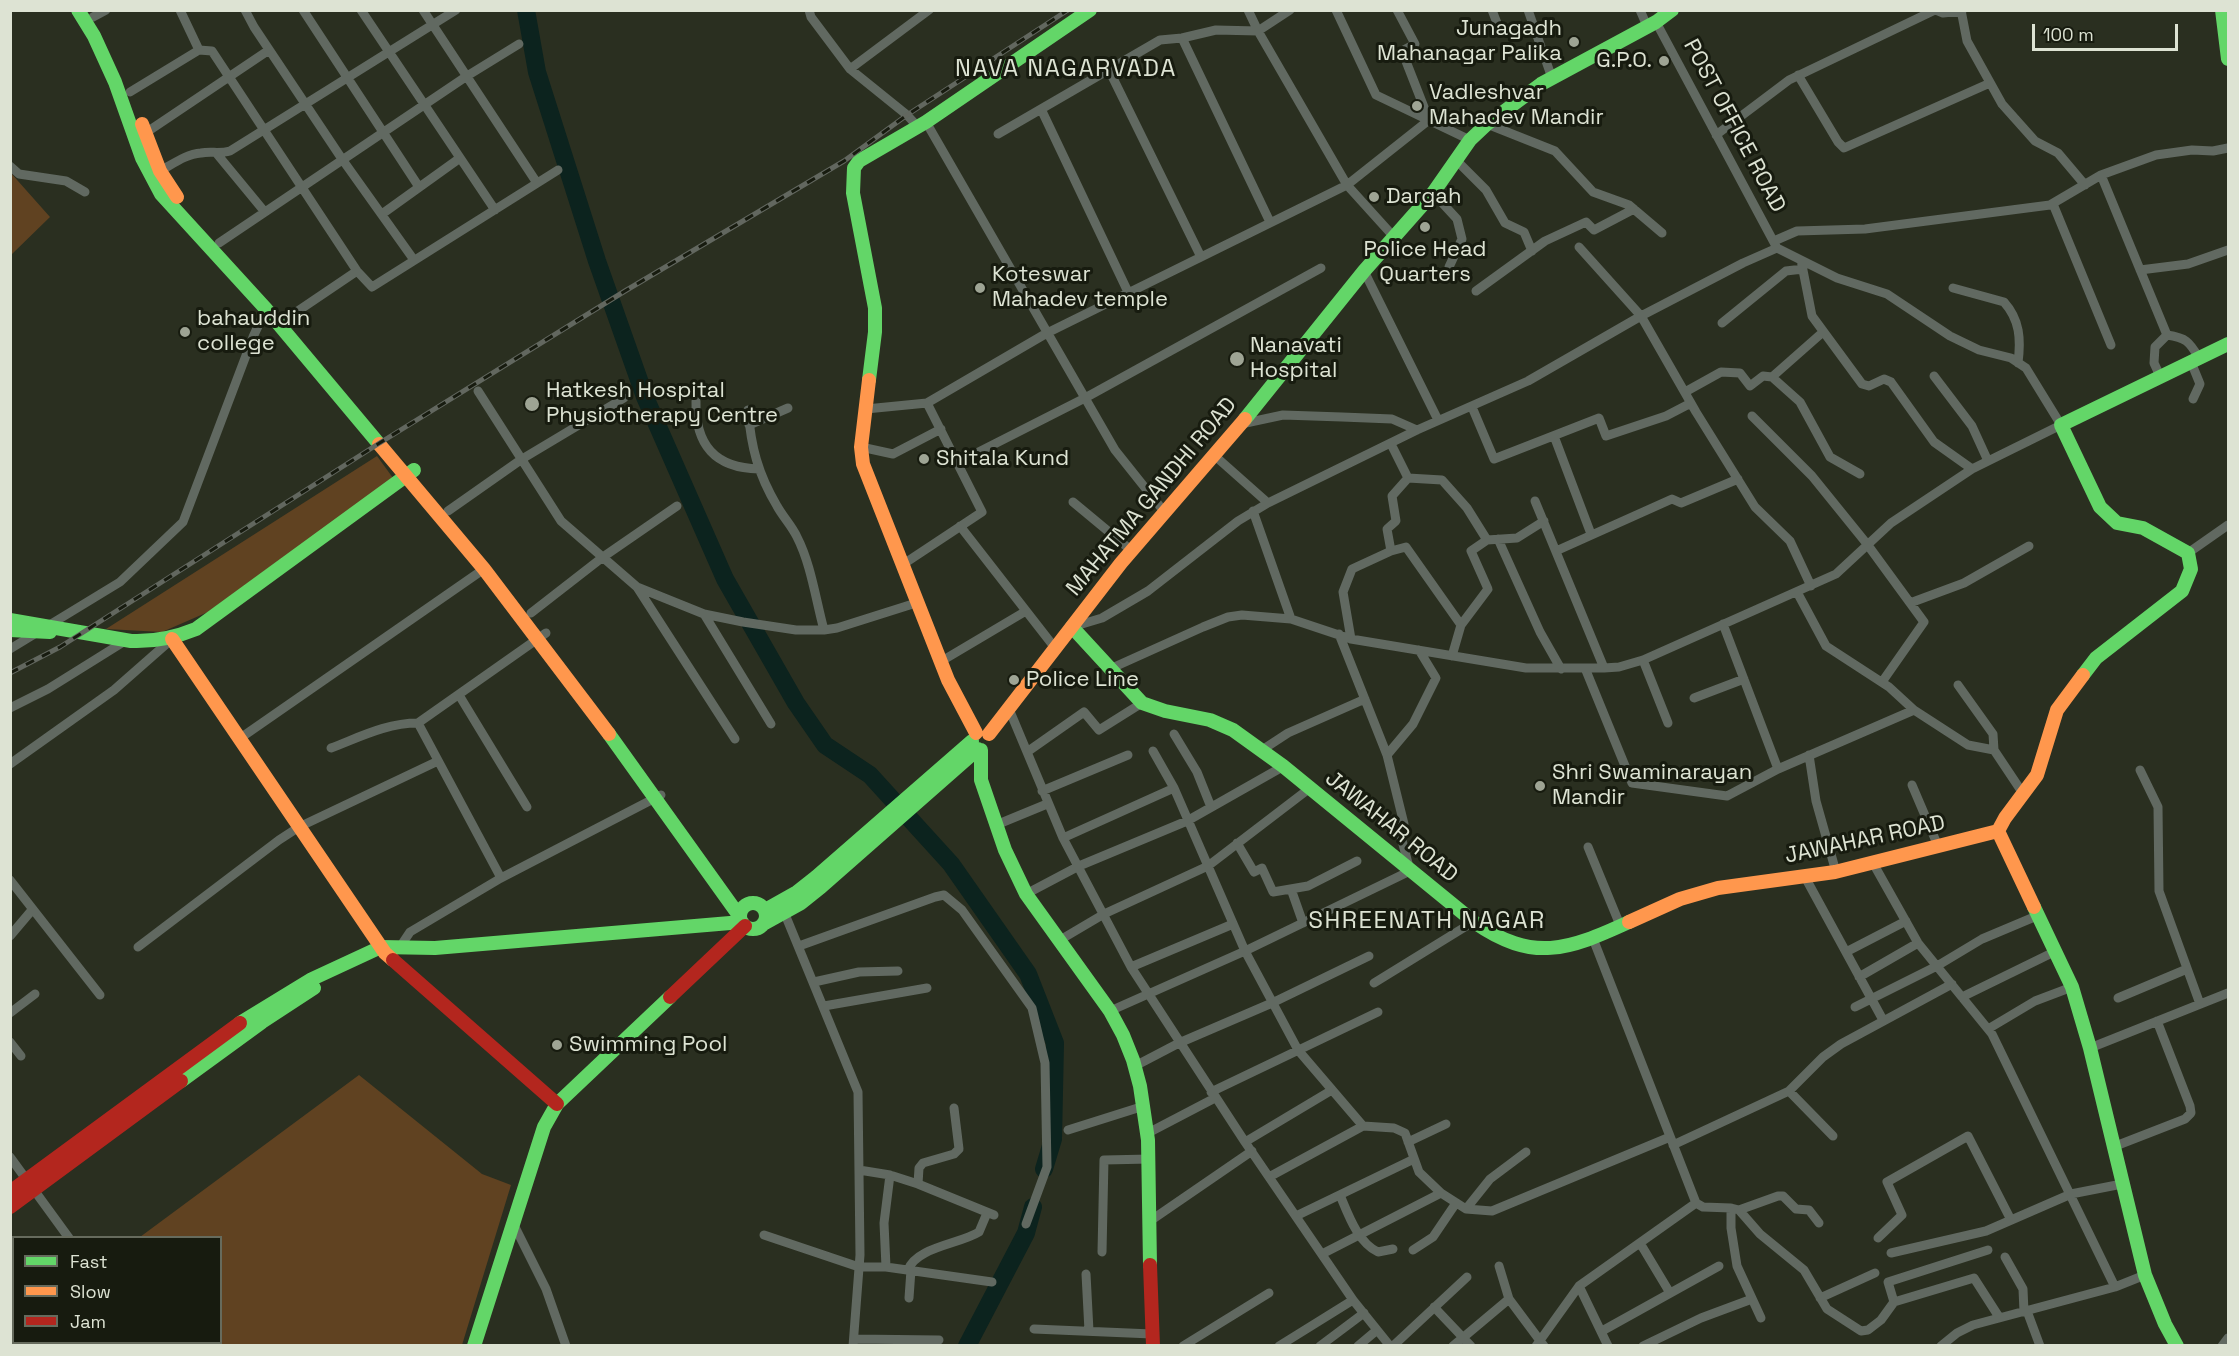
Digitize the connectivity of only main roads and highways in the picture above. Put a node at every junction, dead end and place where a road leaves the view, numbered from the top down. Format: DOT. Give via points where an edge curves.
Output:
graph roads {
  1 [pos="78,10"];
  2 [pos="1090,10"];
  3 [pos="1672,10"];
  4 [pos="2222,10"];
  5 [pos="99,12"];
  6 [pos="2229,59"];
  7 [pos="142,138"];
  8 [pos="2229,344"];
  9 [pos="411,473"];
  10 [pos="10,620"];
  11 [pos="1072,627"];
  12 [pos="10,630"];
  13 [pos="48,630"];
  14 [pos="542,636"];
  15 [pos="172,639"];
  16 [pos="979,742"];
  17 [pos="1998,831"];
  18 [pos="782,908"];
  19 [pos="765,910"];
  20 [pos="742,918"];
  21 [pos="763,924"];
  22 [pos="391,948"];
  23 [pos="557,1104"];
  24 [pos="31,1184"];
  25 [pos="10,1192"];
  26 [pos="10,1207"];
  27 [pos="1152,1340"];
  28 [pos="474,1346"];
  29 [pos="2177,1346"];
  1 -- 7 [label="main road"];
  2 -- 16 [label="main road" via="922,124 859,160 854,168 853,193 875,308 861,447 863,465 940,662"];
  3 -- 11 [label="main road, MAHATMA GANDHI ROAD" via="1541,84 1470,140 1432,193"];
  4 -- 6 [label="main road"];
  5 -- 7 [label="main road" via="130,92"];
  7 -- 9 [label="main road" via="171,190 286,319"];
  7 -- 9 [label="main road" via="142,158 161,194"];
  8 -- 17 [label="main road" via="2061,425 2100,507 2117,523 2143,528 2188,553 2191,569 2182,591 2096,658 2057,710 2037,775"];
  9 -- 14 [label="main road" via="484,569"];
  9 -- 14 [label="main road" via="448,511 531,613"];
  9 -- 15 [label="main road" via="196,629"];
  10 -- 13 [label="main road" via="33,622"];
  11 -- 16 [label="main road, MAHATMA GANDHI ROAD"];
  11 -- 17 [label="main road, JAWAHAR ROAD" via="1142,703 1218,722 1284,766 1473,922 1527,948 1552,948 1592,936 1708,890 1836,872"];
  12 -- 13 [label="main road"];
  13 -- 15 [label="main road" via="125,641"];
  14 -- 20 [label="main road" via="710,865"];
  15 -- 22 [label="main road" via="299,827"];
  16 -- 18 [label="main road, MAHATMA GANDHI ROAD" via="819,882"];
  16 -- 27 [label="main road" via="981,780 1005,850 1026,894 1118,1023 1135,1066 1150,1159"];
  17 -- 29 [label="main road" via="2072,987 2145,1275"];
  18 -- 19 [label="main road, MAHATMA GANDHI ROAD"];
  18 -- 21 [label="main road, MAHATMA GANDHI ROAD"];
  19 -- 20 [label="main road" via="752,903"];
  19 -- 21 [label="main road"];
  20 -- 21 [label="main road" via="755,929"];
  20 -- 22 [label="main road" via="435,948"];
  20 -- 23 [label="main road"];
  22 -- 23 [label="main road"];
  22 -- 24 [label="main road" via="314,988 262,1022"];
  23 -- 28 [label="main road" via="544,1127"];
  24 -- 25 [label="main road"];
  24 -- 26 [label="main road"];
}
